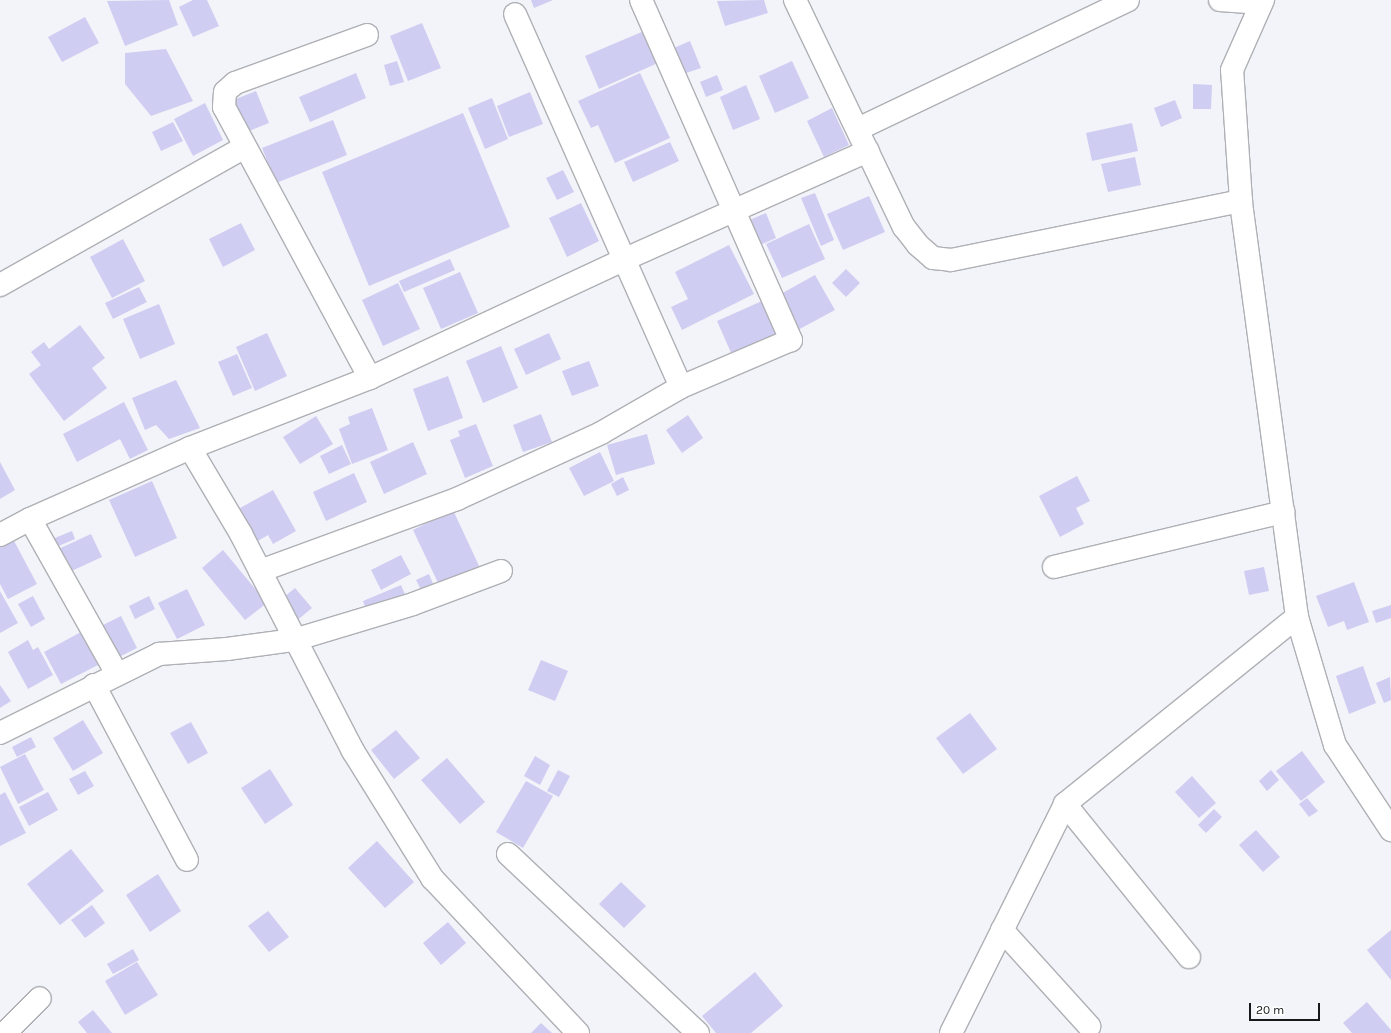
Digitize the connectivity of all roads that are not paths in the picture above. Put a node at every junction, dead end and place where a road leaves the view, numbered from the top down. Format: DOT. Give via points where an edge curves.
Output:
graph roads {
  1 [pos="641,0"];
  2 [pos="795,0"];
  3 [pos="1128,0"];
  4 [pos="1220,0"];
  5 [pos="1262,1"];
  6 [pos="515,14"];
  7 [pos="367,35"];
  8 [pos="858,130"];
  9 [pos="246,147"];
  10 [pos="868,151"];
  11 [pos="1241,201"];
  12 [pos="736,211"];
  13 [pos="624,260"];
  14 [pos="0,285"];
  15 [pos="370,378"];
  16 [pos="681,387"];
  17 [pos="190,448"];
  18 [pos="1283,512"];
  19 [pos="30,519"];
  20 [pos="0,535"];
  21 [pos="1054,567"];
  22 [pos="260,571"];
  23 [pos="502,571"];
  24 [pos="1297,617"];
  25 [pos="294,640"];
  26 [pos="117,674"];
  27 [pos="94,685"];
  28 [pos="0,733"];
  29 [pos="1065,804"];
  30 [pos="1391,830"];
  31 [pos="508,854"];
  32 [pos="187,860"];
  33 [pos="1002,930"];
  34 [pos="1189,956"];
  35 [pos="40,998"];
  36 [pos="1089,1026"];
  37 [pos="5,1033"];
  38 [pos="578,1033"];
  39 [pos="698,1033"];
  40 [pos="951,1033"];
  1 -- 12 [label="street"];
  2 -- 8 [label="street"];
  3 -- 8 [label="street"];
  4 -- 5 [label="street"];
  5 -- 11 [label="street" via="1232,70"];
  6 -- 13 [label="street"];
  7 -- 9 [label="street" via="250,76 235,83 225,92 224,107"];
  8 -- 10 [label="street"];
  9 -- 14 [label="street"];
  9 -- 15 [label="street"];
  10 -- 11 [label="street" via="904,227 918,245 933,258 951,260"];
  10 -- 12 [label="street"];
  11 -- 18 [label="street"];
  12 -- 13 [label="street"];
  12 -- 16 [label="street" via="791,340"];
  13 -- 15 [label="street"];
  13 -- 16 [label="street"];
  15 -- 17 [label="street"];
  16 -- 22 [label="street" via="601,433 457,500"];
  17 -- 19 [label="street"];
  17 -- 22 [label="street"];
  18 -- 21 [label="street"];
  18 -- 24 [label="street"];
  19 -- 20 [label="street"];
  19 -- 26 [label="street"];
  22 -- 25 [label="street"];
  23 -- 25 [label="street" via="413,604"];
  24 -- 29 [label="street"];
  24 -- 30 [label="street" via="1335,745"];
  25 -- 26 [label="street" via="227,649 159,654"];
  25 -- 38 [label="street" via="353,751 432,878"];
  26 -- 27 [label="street"];
  27 -- 28 [label="street"];
  27 -- 32 [label="street"];
  29 -- 33 [label="street"];
  29 -- 34 [label="street"];
  31 -- 39 [label="street"];
  33 -- 36 [label="street"];
  33 -- 40 [label="street"];
  35 -- 37 [label="street"];
}
